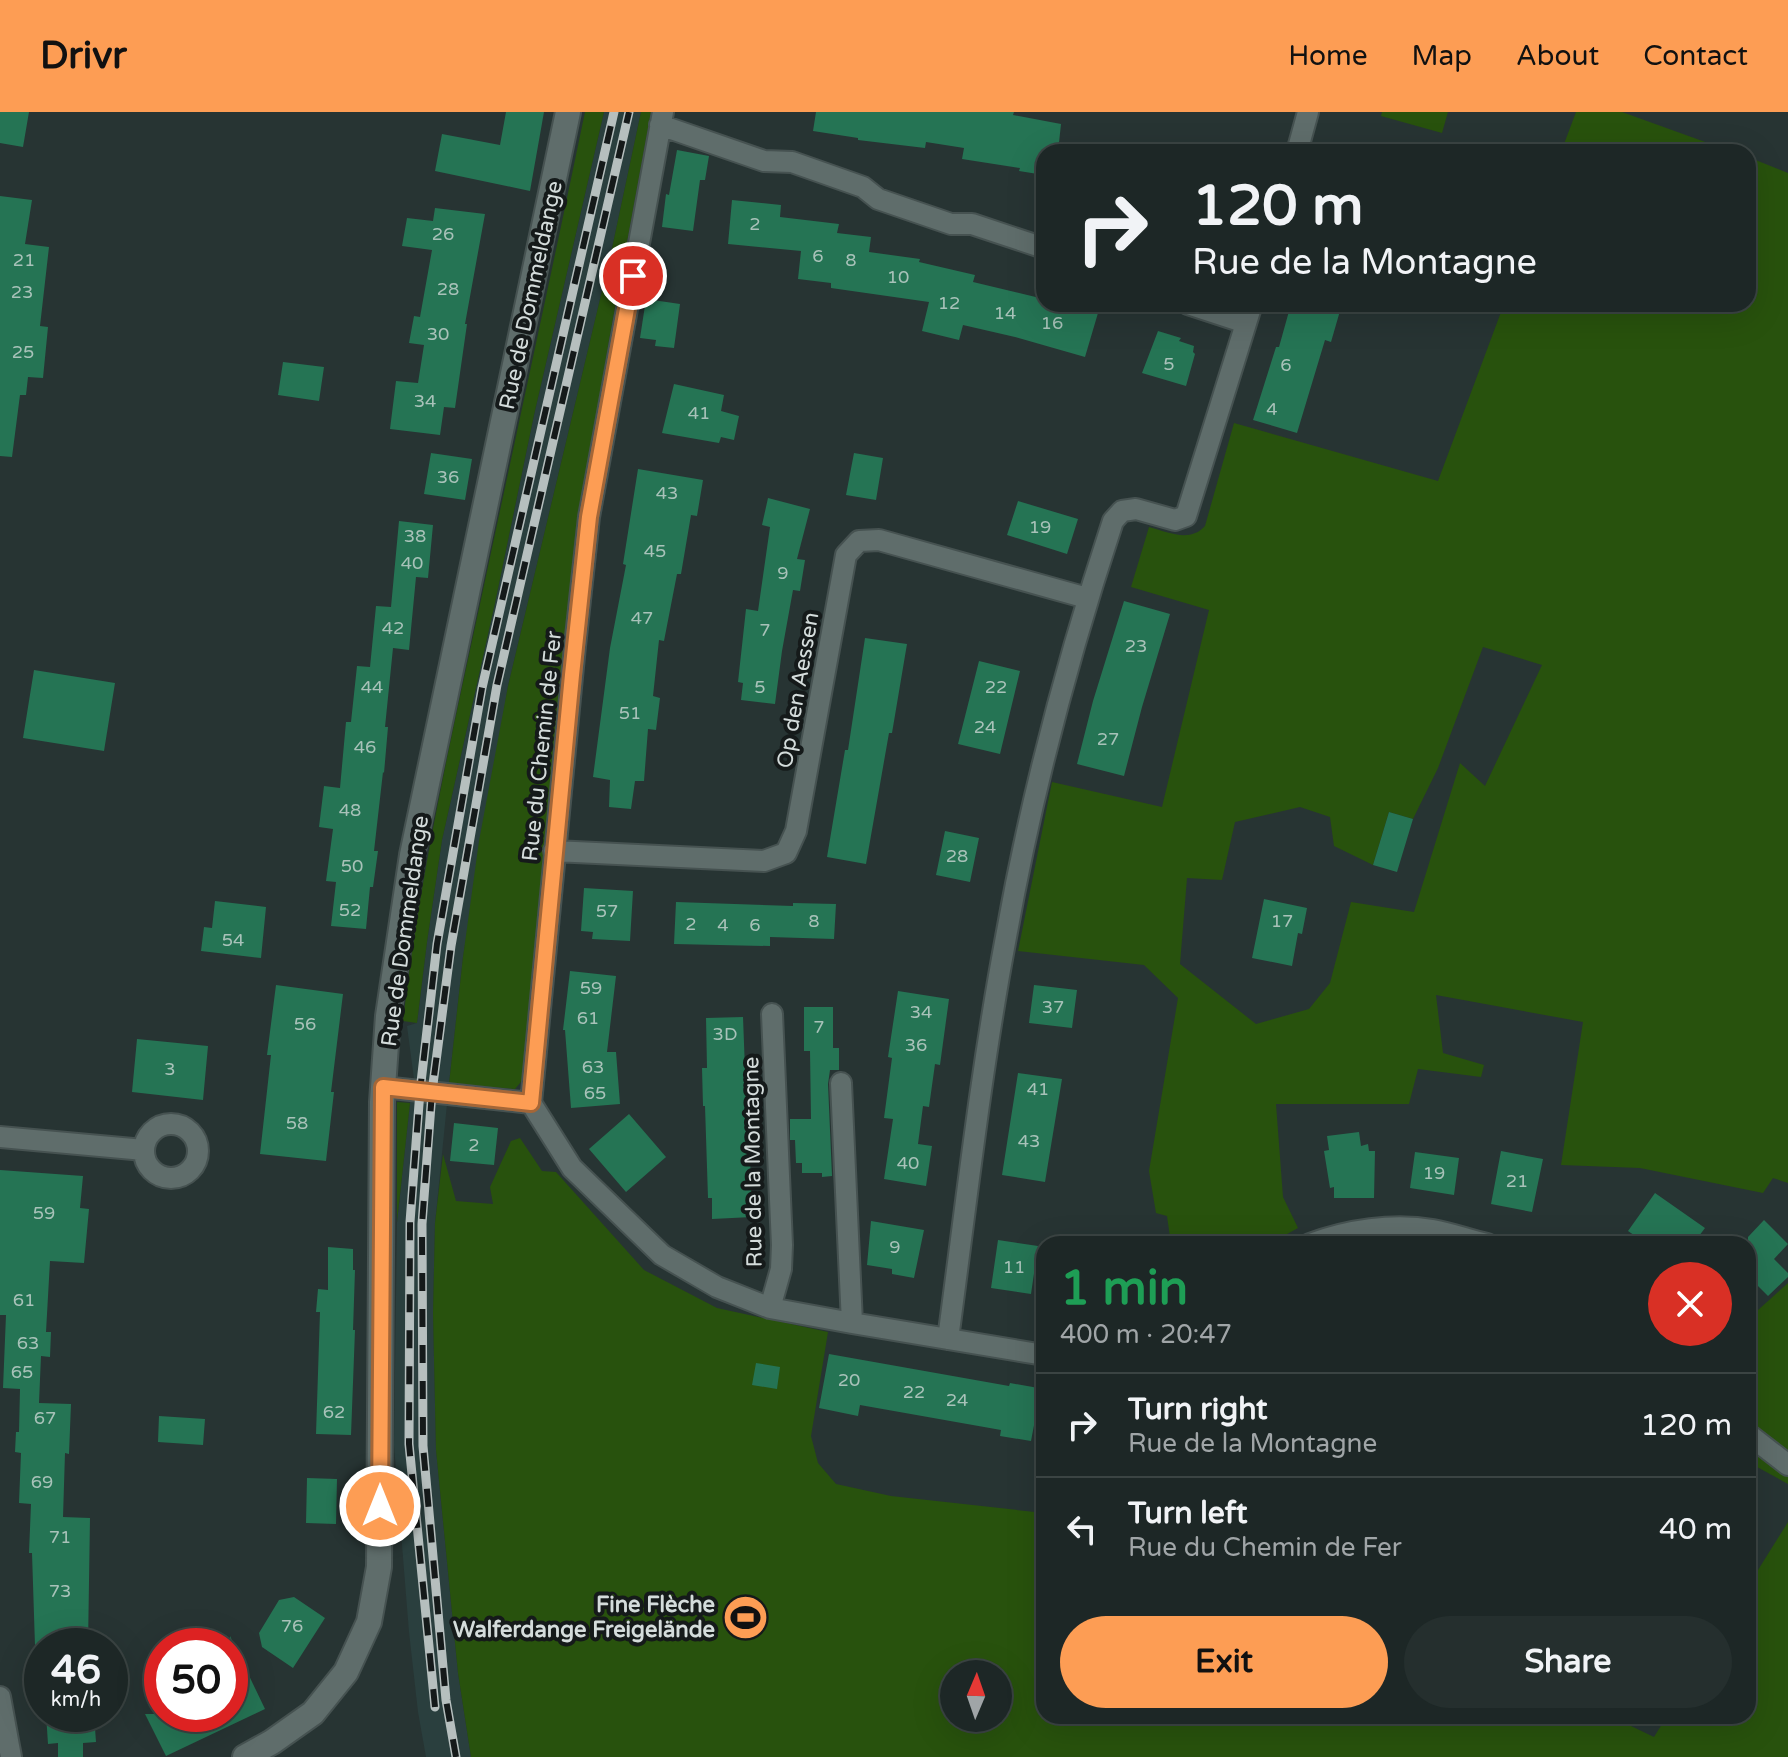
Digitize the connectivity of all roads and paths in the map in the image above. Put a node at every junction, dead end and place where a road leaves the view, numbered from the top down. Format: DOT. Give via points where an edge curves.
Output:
graph roads {
  1 [pos="568,112"];
  2 [pos="1308,112"];
  3 [pos="661,119"];
  4 [pos="1299,144"];
  5 [pos="1036,245"];
  6 [pos="1249,314"];
  7 [pos="1087,598"];
  8 [pos="554,851"];
  9 [pos="772,1014"];
  10 [pos="841,1083"];
  11 [pos="383,1087"];
  12 [pos="531,1103"];
  13 [pos="0,1137"];
  14 [pos="144,1150"];
  15 [pos="1331,1236"];
  16 [pos="1458,1236"];
  17 [pos="770,1308"];
  18 [pos="852,1323"];
  19 [pos="948,1339"];
  20 [pos="1036,1354"];
  21 [pos="1756,1440"];
  22 [pos="1784,1462"];
  23 [pos="1,1709"];
  24 [pos="11,1757"];
  25 [pos="245,1757"];
  1 -- 11 [label="main road, Rue de Dommeldange" via="412,855"];
  2 -- 4 [label="street"];
  3 -- 5 [label="street" via="764,161 792,162 863,187 878,199 951,224 972,224"];
  3 -- 8 [label="street, Rue du Chemin de Fer" via="589,517"];
  6 -- 7 [label="street" via="1186,516 1175,520 1136,509 1122,511 1113,521"];
  7 -- 8 [label="street, Op den Aessen" via="879,540 859,541 846,555 796,831 786,853 764,861"];
  7 -- 19 [label="street" via="1038,778 1007,927"];
  8 -- 12 [label="street, Rue du Chemin de Fer"];
  9 -- 17 [label="street, Rue de la Montagne" via="782,1245"];
  10 -- 18 [label="street"];
  11 -- 12 [label="street"];
  11 -- 25 [label="main road, Rue de Dommeldange" via="379,1567 369,1622 346,1672 313,1713"];
  12 -- 17 [label="street, Rue de la Montagne" via="572,1168 662,1255 717,1287"];
  13 -- 14 [label="street"];
  15 -- 16 [label="street" via="1383,1228 1432,1229"];
  17 -- 18 [label="street, Rue de la Montagne"];
  18 -- 19 [label="street, Rue de la Montagne"];
  19 -- 20 [label="street, Rue de la Montagne"];
  21 -- 22 [label="street"];
  23 -- 24 [label="street"];
}
